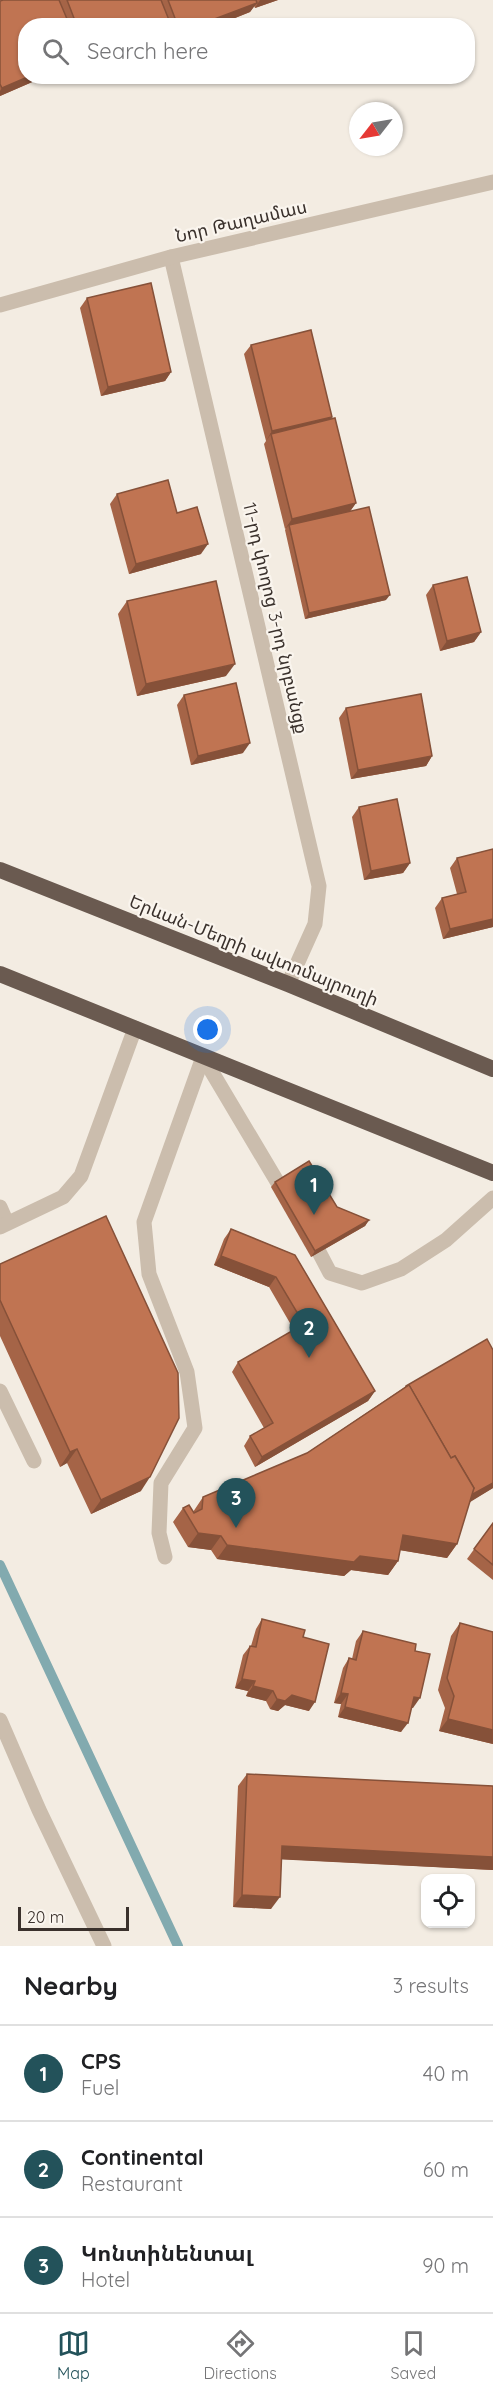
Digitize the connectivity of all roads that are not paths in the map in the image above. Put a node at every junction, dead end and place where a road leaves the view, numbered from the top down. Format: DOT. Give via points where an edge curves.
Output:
graph roads {
  1 [pos="493,182"];
  2 [pos="171,257"];
  3 [pos="0,305"];
  4 [pos="0,870"];
  5 [pos="0,974"];
  6 [pos="288,984"];
  7 [pos="135,1028"];
  8 [pos="203,1057"];
  9 [pos="493,1069"];
  10 [pos="493,1173"];
  11 [pos="278,1183"];
  12 [pos="493,1198"];
  13 [pos="0,1207"];
  14 [pos="4,1225"];
  15 [pos="318,1252"];
  16 [pos="0,1391"];
  17 [pos="34,1461"];
  18 [pos="165,1557"];
  19 [pos="0,1720"];
  20 [pos="104,1946"];
  1 -- 2 [label="street, Նոր Թաղամաս"];
  2 -- 3 [label="street, Նոր Թաղամաս"];
  2 -- 6 [label="street, 11-րդ փողոց 3-րդ նրբանցք" via="319,886 315,924"];
  4 -- 6 [label="highway, Երևան-Մեղրի ավտոմայրուղի"];
  5 -- 7 [label="highway"];
  6 -- 9 [label="highway, Երևան-Մեղրի ավտոմայրուղի"];
  7 -- 8 [label="highway"];
  7 -- 14 [label="street" via="81,1176 63,1197"];
  8 -- 10 [label="highway"];
  8 -- 11 [label="street"];
  8 -- 18 [label="street" via="144,1222 149,1274 187,1372 195,1428 161,1484 159,1533"];
  12 -- 15 [label="street" via="428,1252 401,1269 362,1283 330,1273"];
  13 -- 14 [label="street"];
  16 -- 17 [label="street"];
  19 -- 20 [label="street"];
}
